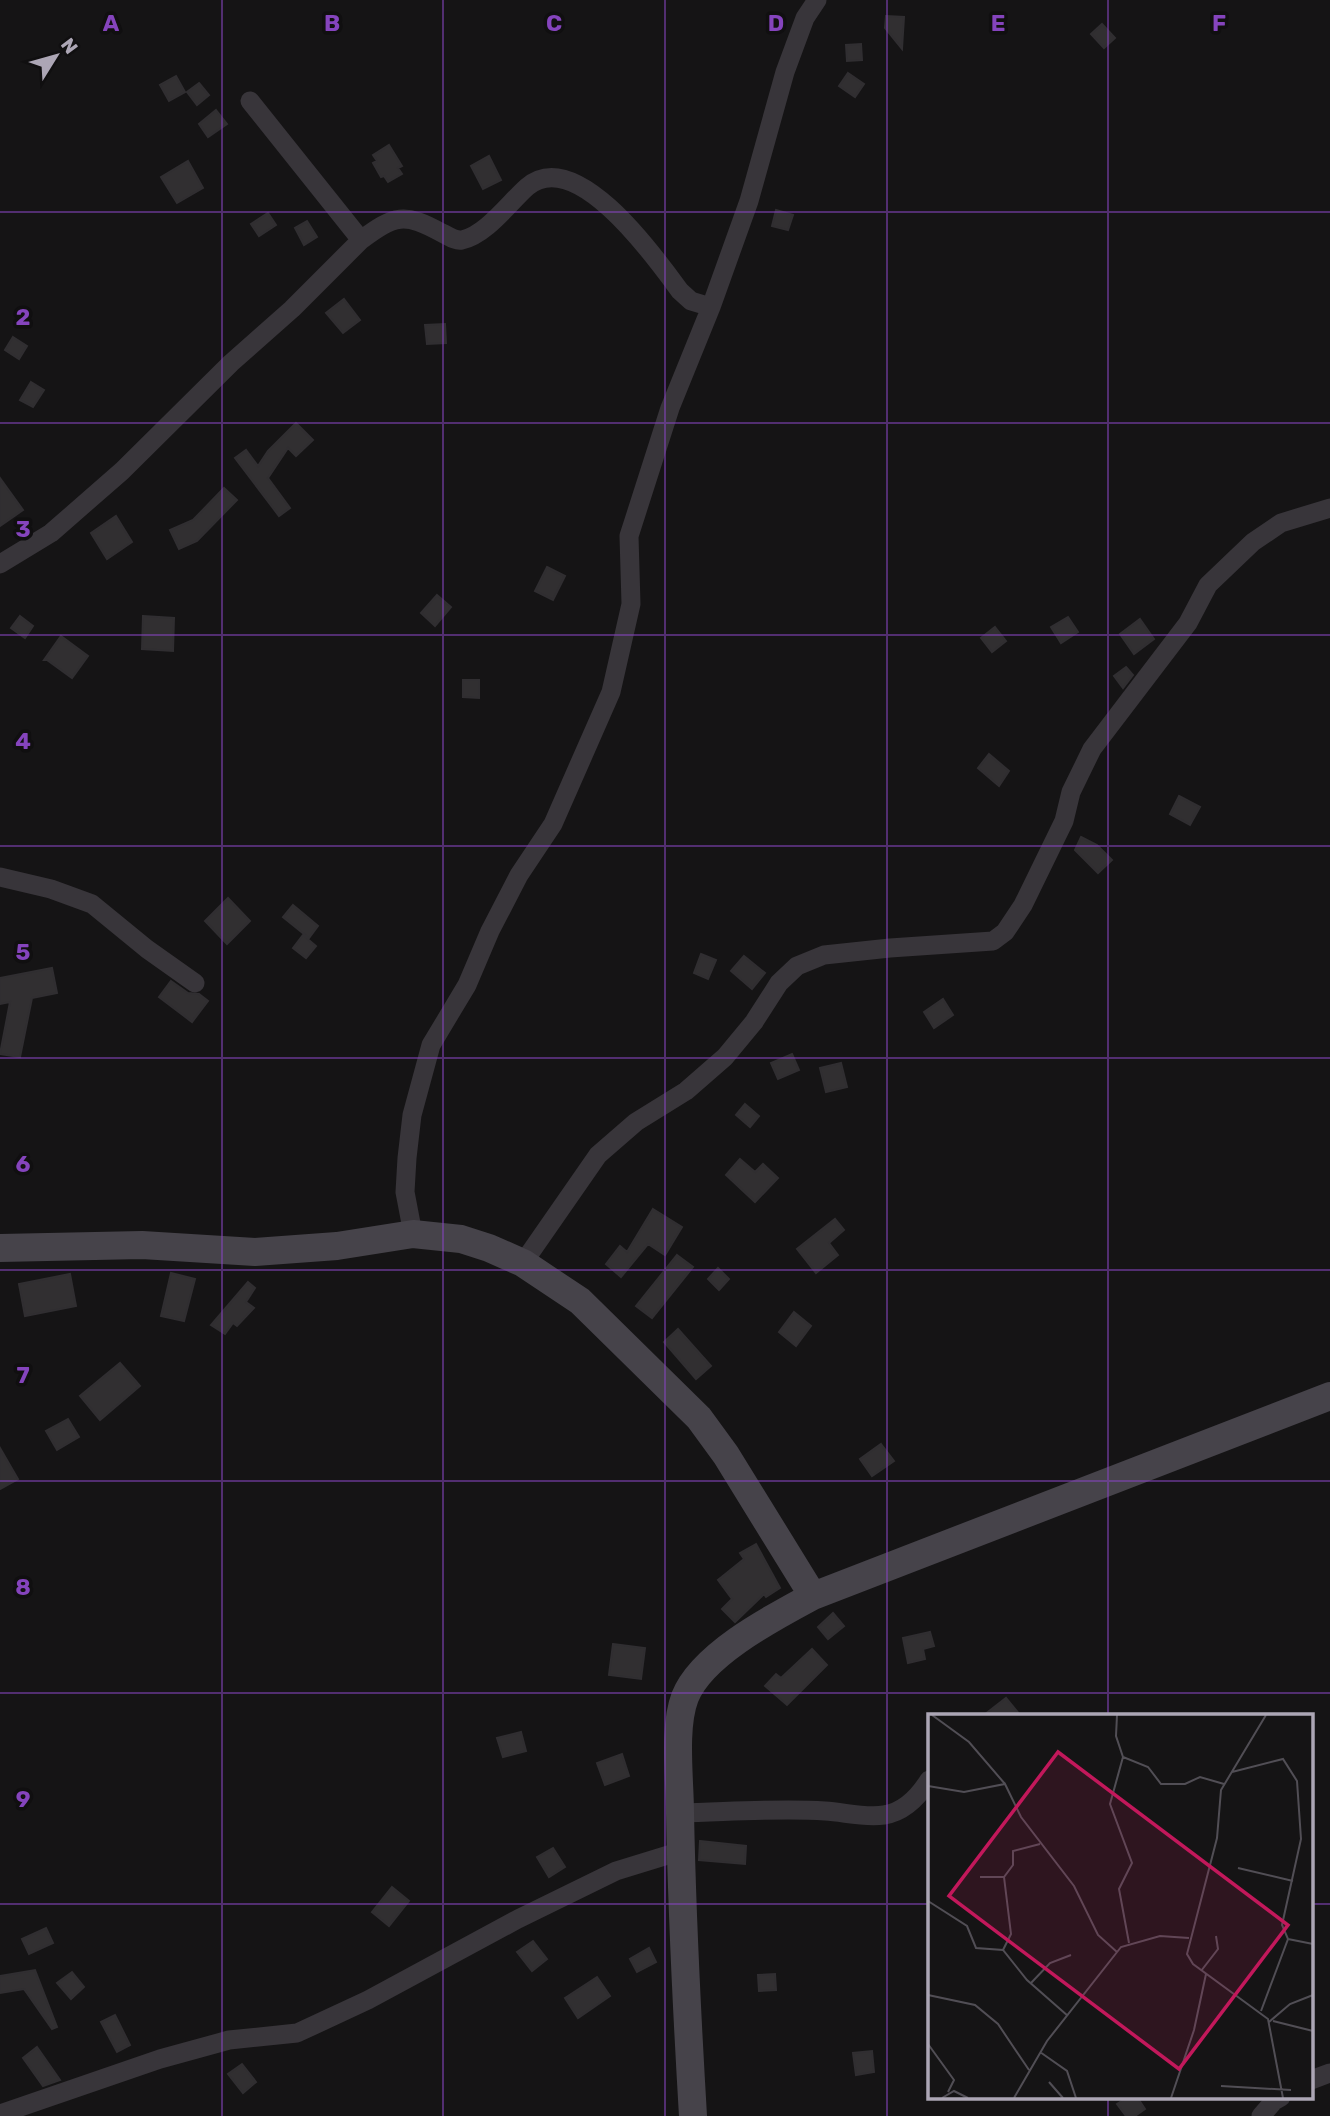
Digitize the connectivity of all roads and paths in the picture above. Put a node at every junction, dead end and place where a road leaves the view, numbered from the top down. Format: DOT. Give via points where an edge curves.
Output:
graph roads {
  1 [pos="817,0"];
  2 [pos="250,101"];
  3 [pos="360,240"];
  4 [pos="711,307"];
  5 [pos="1330,508"];
  6 [pos="0,564"];
  7 [pos="0,877"];
  8 [pos="195,983"];
  9 [pos="413,1234"];
  10 [pos="0,1248"];
  11 [pos="523,1263"];
  12 [pos="1330,1396"];
  13 [pos="813,1596"];
  14 [pos="928,1781"];
  15 [pos="680,1813"];
  16 [pos="681,1850"];
  17 [pos="1330,2073"];
  18 [pos="1312,2080"];
  19 [pos="1280,2098"];
  20 [pos="0,2114"];
  21 [pos="693,2116"];
  22 [pos="1261,2116"];
  1 -- 4 [label="street" via="805,18 785,72 749,201"];
  2 -- 3 [label="street"];
  3 -- 4 [label="street" via="395,219 407,218 457,241 466,239 536,180 549,176 569,181 618,214 680,291 691,301"];
  3 -- 6 [label="street" via="122,471 51,533"];
  4 -- 9 [label="street" via="670,408 629,536 631,604 611,692 553,824 519,875 467,985 431,1045 412,1115 407,1158 405,1192"];
  5 -- 11 [label="street" via="1281,523 1253,542 1208,585 1188,623 1092,748 1070,792 1064,821 1005,932 993,941 824,956 797,966 779,983 726,1057 598,1155"];
  7 -- 8 [label="street" via="92,904"];
  9 -- 10 [label="street" via="255,1252 142,1245"];
  9 -- 11 [label="street" via="461,1238"];
  11 -- 13 [label="street" via="580,1301 699,1418"];
  12 -- 13 [label="street"];
  13 -- 15 [label="street" via="755,1628 719,1655 685,1696 678,1735"];
  14 -- 15 [label="street" via="902,1808 884,1815"];
  15 -- 16 [label="street"];
  16 -- 20 [label="street" via="616,1871 297,2033 229,2040"];
  16 -- 21 [label="street"];
  17 -- 18 [label="street"];
  19 -- 22 [label="street"];
}
